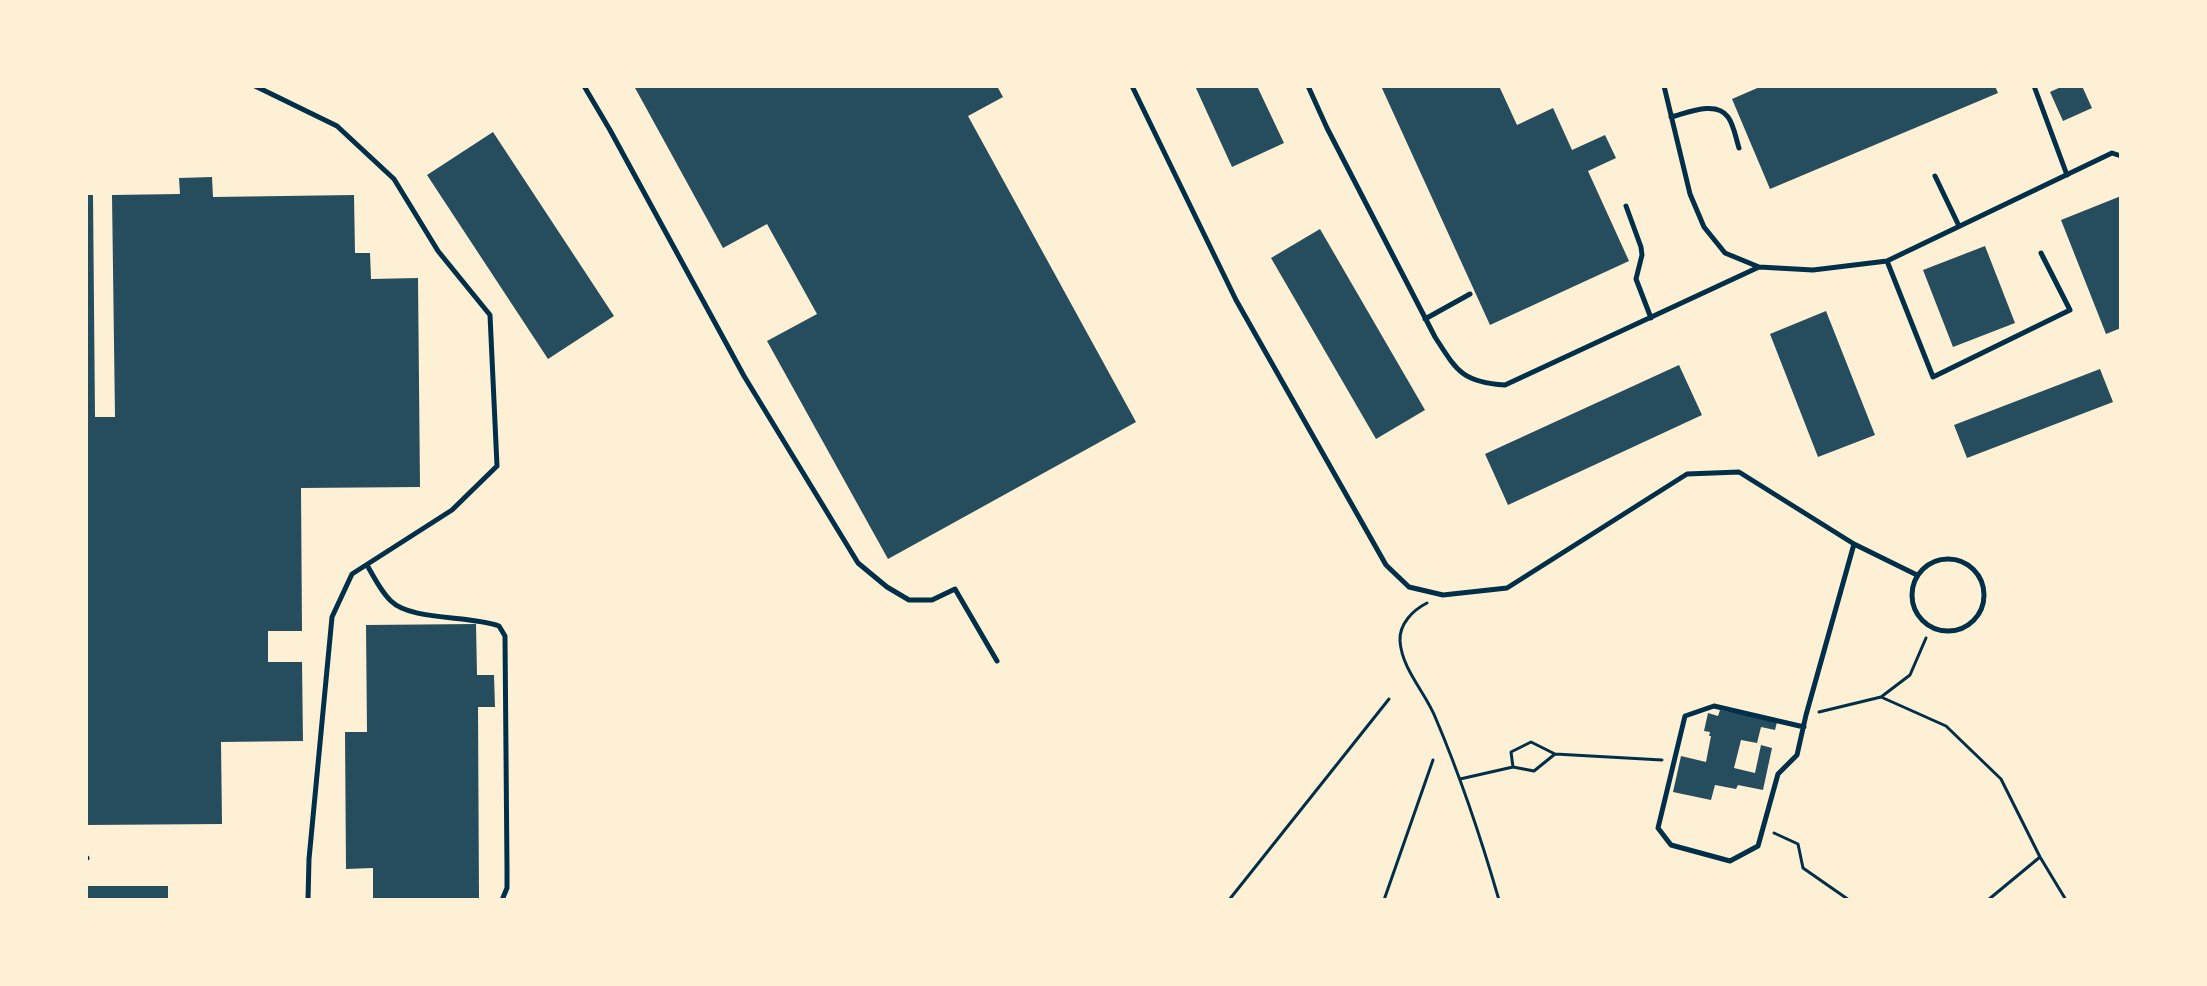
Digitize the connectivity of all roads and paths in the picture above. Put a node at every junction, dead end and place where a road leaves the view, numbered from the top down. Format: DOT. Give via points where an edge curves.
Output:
graph roads {
  1 [pos="255,86"];
  2 [pos="584,86"];
  3 [pos="1132,86"];
  4 [pos="1308,86"];
  5 [pos="1664,86"];
  6 [pos="2034,86"];
  7 [pos="1671,117"];
  8 [pos="1739,148"];
  9 [pos="2121,156"];
  10 [pos="2067,175"];
  11 [pos="1935,176"];
  12 [pos="1626,206"];
  13 [pos="1959,226"];
  14 [pos="2041,253"];
  15 [pos="1887,261"];
  16 [pos="1759,267"];
  17 [pos="1470,294"];
  18 [pos="1651,318"];
  19 [pos="1425,319"];
  20 [pos="1854,544"];
  21 [pos="367,565"];
  22 [pos="1917,575"];
  23 [pos="1443,595"];
  24 [pos="1926,638"];
  25 [pos="997,661"];
  26 [pos="1881,697"];
  27 [pos="1389,699"];
  28 [pos="1806,715"];
  29 [pos="1804,727"];
  30 [pos="1555,754"];
  31 [pos="1433,760"];
  32 [pos="1674,761"];
  33 [pos="1513,767"];
  34 [pos="1460,779"];
  35 [pos="1763,828"];
  36 [pos="2040,857"];
  37 [pos="308,900"];
  38 [pos="502,900"];
  39 [pos="1229,900"];
  40 [pos="1384,900"];
  41 [pos="1499,900"];
  42 [pos="1849,900"];
  43 [pos="1988,900"];
  44 [pos="2066,900"];
  1 -- 21 [label="lane" via="337,126 394,179 438,251 490,315 497,466 452,510"];
  2 -- 25 [label="lane" via="744,376 858,563 909,600 932,600 955,589"];
  3 -- 23 [label="lane" via="1236,300 1386,565 1409,587"];
  4 -- 19 [label="lane"];
  5 -- 7 [label="lane"];
  6 -- 10 [label="lane"];
  7 -- 8 [label="lane" via="1719,110 1730,120"];
  7 -- 16 [label="lane" via="1704,227 1725,253"];
  9 -- 10 [label="lane" via="2112,153"];
  10 -- 13 [label="lane"];
  11 -- 13 [label="lane"];
  12 -- 18 [label="lane" via="1641,247 1636,279"];
  13 -- 15 [label="lane"];
  14 -- 15 [label="lane" via="2070,310 1933,377"];
  15 -- 16 [label="lane" via="1813,270"];
  16 -- 18 [label="lane"];
  17 -- 19 [label="lane"];
  18 -- 19 [label="lane" via="1505,385 1469,378 1455,367"];
  20 -- 22 [label="lane"];
  20 -- 23 [label="lane" via="1739,472 1687,474 1507,588"];
  20 -- 28 [label="lane"];
  21 -- 37 [label="lane" via="352,574 332,617"];
  21 -- 38 [label="lane" via="401,609 485,620 499,626 505,636 507,888"];
  22 -- 22 [label="lane" via="1937,560 1961,561 1980,577 1980,613 1972,623 1950,632 1926,625 1912,605"];
  23 -- 34 [label="path" via="1407,619 1400,637 1402,657 1435,715"];
  24 -- 26 [label="path" via="1910,675"];
  26 -- 28 [label="path"];
  26 -- 36 [label="path" via="1946,726 2001,779"];
  27 -- 39 [label="path"];
  28 -- 29 [label="lane"];
  29 -- 32 [label="lane" via="1714,706 1685,716"];
  29 -- 35 [label="lane" via="1797,755 1778,774"];
  30 -- 32 [label="path"];
  30 -- 33 [label="path" via="1534,771"];
  30 -- 33 [label="path" via="1531,742 1511,752"];
  31 -- 40 [label="path"];
  32 -- 35 [label="lane" via="1658,828 1671,845 1730,861 1758,846"];
  33 -- 34 [label="path"];
  34 -- 41 [label="path"];
  35 -- 42 [label="path" via="1798,844 1803,868"];
  36 -- 43 [label="path"];
  36 -- 44 [label="path"];
}
